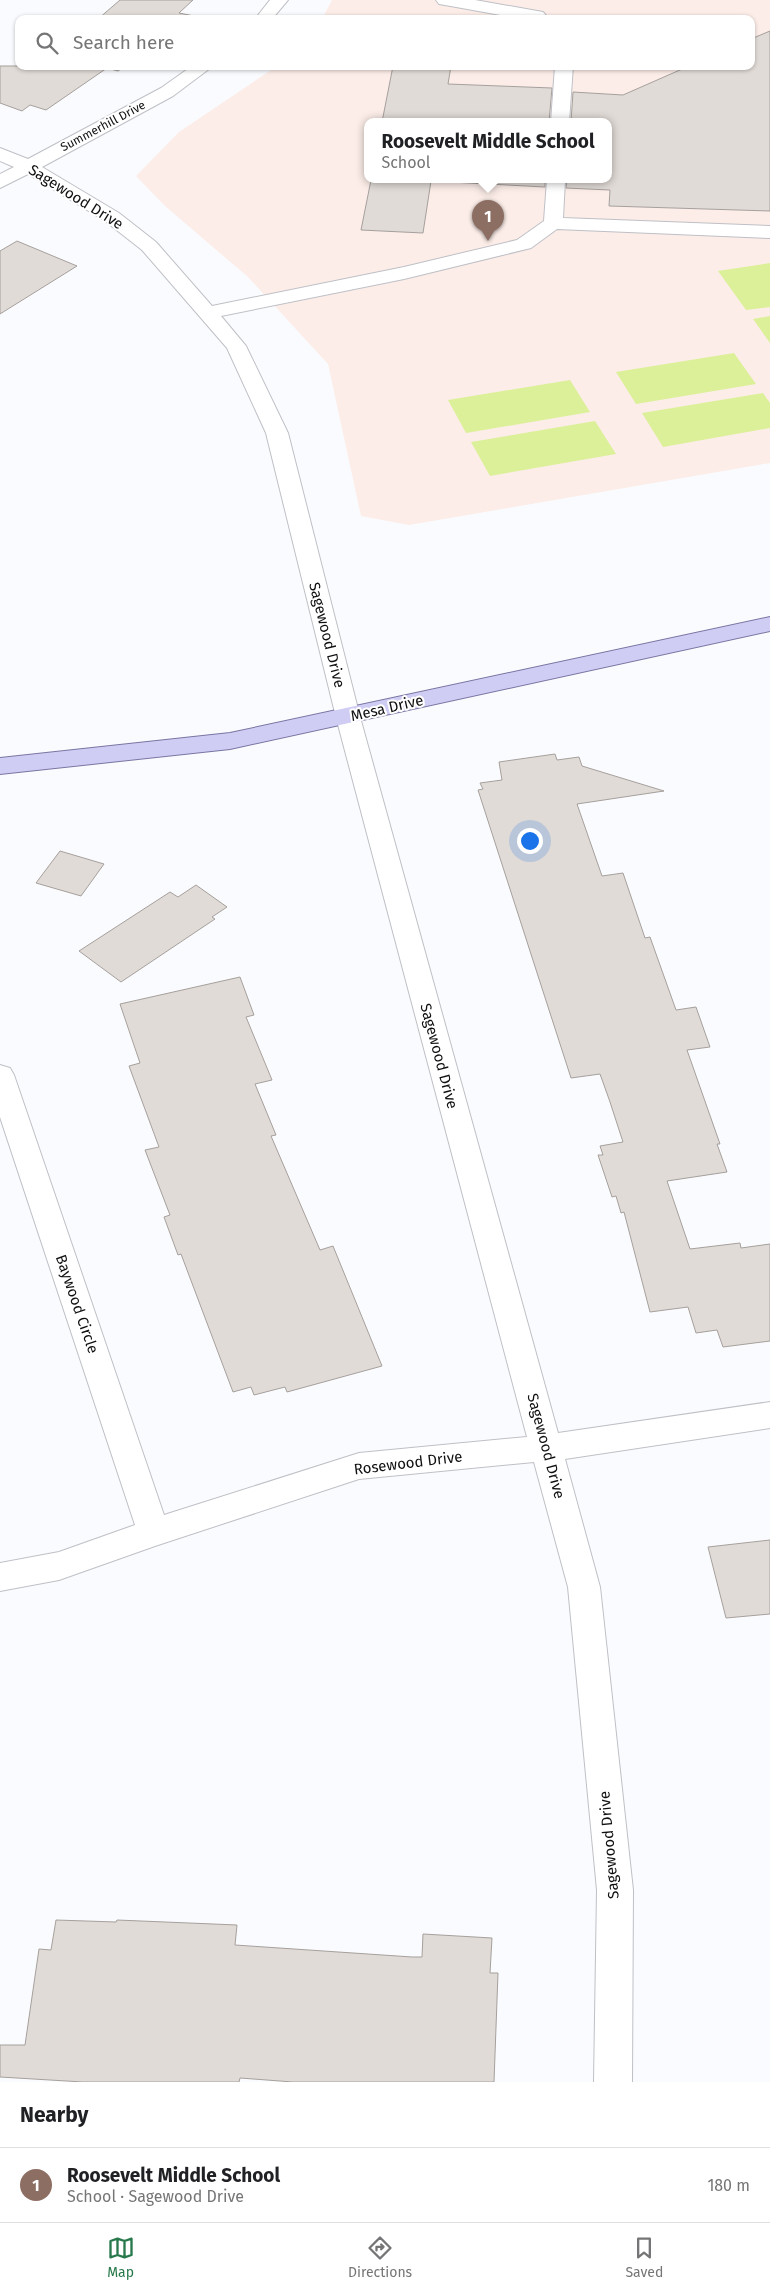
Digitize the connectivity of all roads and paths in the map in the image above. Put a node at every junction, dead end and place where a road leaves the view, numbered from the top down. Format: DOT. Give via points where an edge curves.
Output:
graph roads {
  1 [pos="278,0"];
  2 [pos="445,0"];
  3 [pos="267,15"];
  4 [pos="531,15"];
  5 [pos="198,70"];
  6 [pos="564,70"];
  7 [pos="560,118"];
  8 [pos="0,154"];
  9 [pos="28,166"];
  10 [pos="0,182"];
  11 [pos="556,183"];
  12 [pos="553,223"];
  13 [pos="770,232"];
  14 [pos="207,314"];
  15 [pos="770,624"];
  16 [pos="348,716"];
  17 [pos="0,766"];
  18 [pos="0,1076"];
  19 [pos="770,1415"];
  20 [pos="547,1448"];
  21 [pos="154,1532"];
  22 [pos="0,1577"];
  23 [pos="614,2082"];
  1 -- 3 [label="street"];
  2 -- 4 [label="street"];
  5 -- 9 [label="street, Summerhill Drive" via="167,92"];
  6 -- 7 [label="street"];
  8 -- 9 [label="street, Sagewood Drive"];
  9 -- 10 [label="street, Summerhill Drive"];
  9 -- 14 [label="street, Sagewood Drive" via="112,217 149,246"];
  11 -- 12 [label="street"];
  12 -- 13 [label="street"];
  12 -- 14 [label="street" via="524,244"];
  14 -- 16 [label="street, Sagewood Drive" via="236,346 277,433"];
  15 -- 16 [label="main road, Mesa Drive"];
  16 -- 17 [label="main road, Mesa Drive" via="230,741"];
  16 -- 20 [label="street, Sagewood Drive"];
  18 -- 21 [label="street, Baywood Circle"];
  19 -- 20 [label="street, Rosewood Drive"];
  20 -- 21 [label="street, Rosewood Drive" via="359,1466"];
  20 -- 23 [label="street, Sagewood Drive" via="584,1587 615,1890"];
  21 -- 22 [label="street, Rosewood Drive" via="59,1566"];
}
